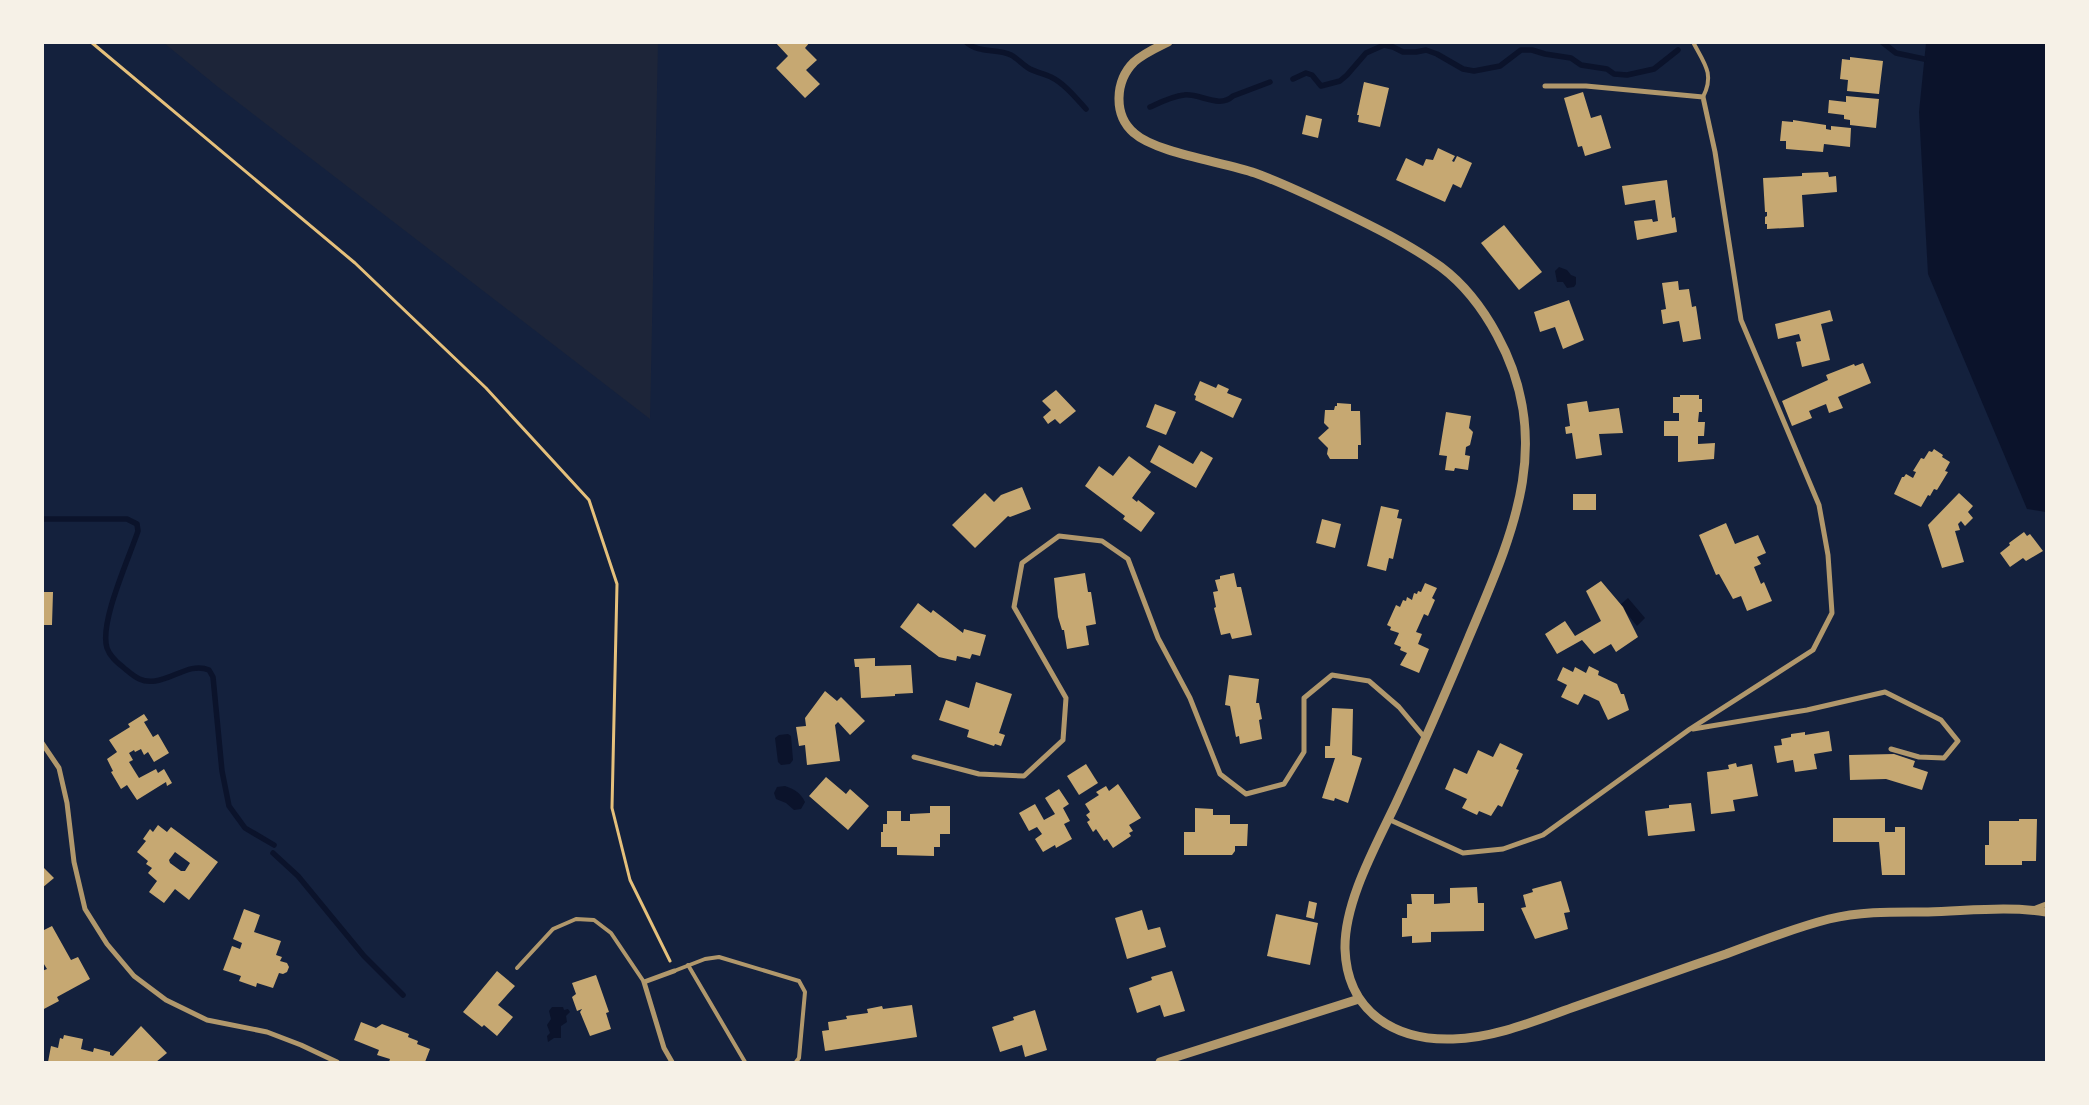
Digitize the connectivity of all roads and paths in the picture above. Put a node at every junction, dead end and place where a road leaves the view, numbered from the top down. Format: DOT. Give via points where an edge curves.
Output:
graph roads {
  1 [pos="91,42"];
  2 [pos="1168,42"];
  3 [pos="1693,42"];
  4 [pos="1545,86"];
  5 [pos="1703,97"];
  6 [pos="1690,729"];
  7 [pos="1426,738"];
  8 [pos="42,743"];
  9 [pos="1890,749"];
  10 [pos="914,757"];
  11 [pos="1388,819"];
  12 [pos="2046,904"];
  13 [pos="2030,910"];
  14 [pos="2046,912"];
  15 [pos="688,965"];
  16 [pos="517,968"];
  17 [pos="674,971"];
  18 [pos="644,982"];
  19 [pos="1359,999"];
  20 [pos="337,1062"];
  21 [pos="672,1062"];
  22 [pos="744,1062"];
  23 [pos="796,1062"];
  24 [pos="1160,1062"];
  1 -- 17 [label="path" via="355,264 486,388 589,500 617,584 612,808 630,880"];
  2 -- 7 [label="street" via="1137,60 1122,81 1120,107 1132,132 1154,145 1236,167 1282,184 1361,221 1436,264 1478,305 1510,363 1524,419 1525,464 1520,497 1497,569"];
  3 -- 5 [label="lane" via="1707,67 1710,85"];
  4 -- 5 [label="street" via="1586,86"];
  5 -- 6 [label="street" via="1715,152 1741,320 1819,505 1828,555 1832,613 1812,650"];
  6 -- 9 [label="street" via="1807,710 1885,692 1941,720 1958,741 1944,758 1919,757"];
  6 -- 11 [label="street" via="1542,835 1503,849 1463,853"];
  7 -- 10 [label="street" via="1369,680 1332,676 1304,698 1304,752 1284,784 1246,794 1220,774 1190,698 1158,638 1128,559 1102,541 1059,536 1022,564 1014,607 1066,698 1063,740 1024,776 979,774"];
  7 -- 11 [label="street"];
  8 -- 20 [label="street" via="59,768 68,804 74,862 86,909 107,944 134,976 166,1000 207,1020 267,1032"];
  11 -- 19 [label="street" via="1360,885 1346,930 1347,966"];
  12 -- 13 [label="street"];
  13 -- 14 [label="street"];
  13 -- 19 [label="street" via="1877,912 1841,916 1794,929 1529,1023 1472,1037 1439,1039 1402,1031 1376,1018"];
  15 -- 17 [label="lane"];
  15 -- 22 [label="lane"];
  15 -- 23 [label="lane" via="719,957 799,981 805,992"];
  16 -- 18 [label="lane" via="553,929 576,919 594,920 610,933"];
  17 -- 18 [label="street"];
  18 -- 21 [label="street" via="664,1048"];
  19 -- 24 [label="street"];
}
